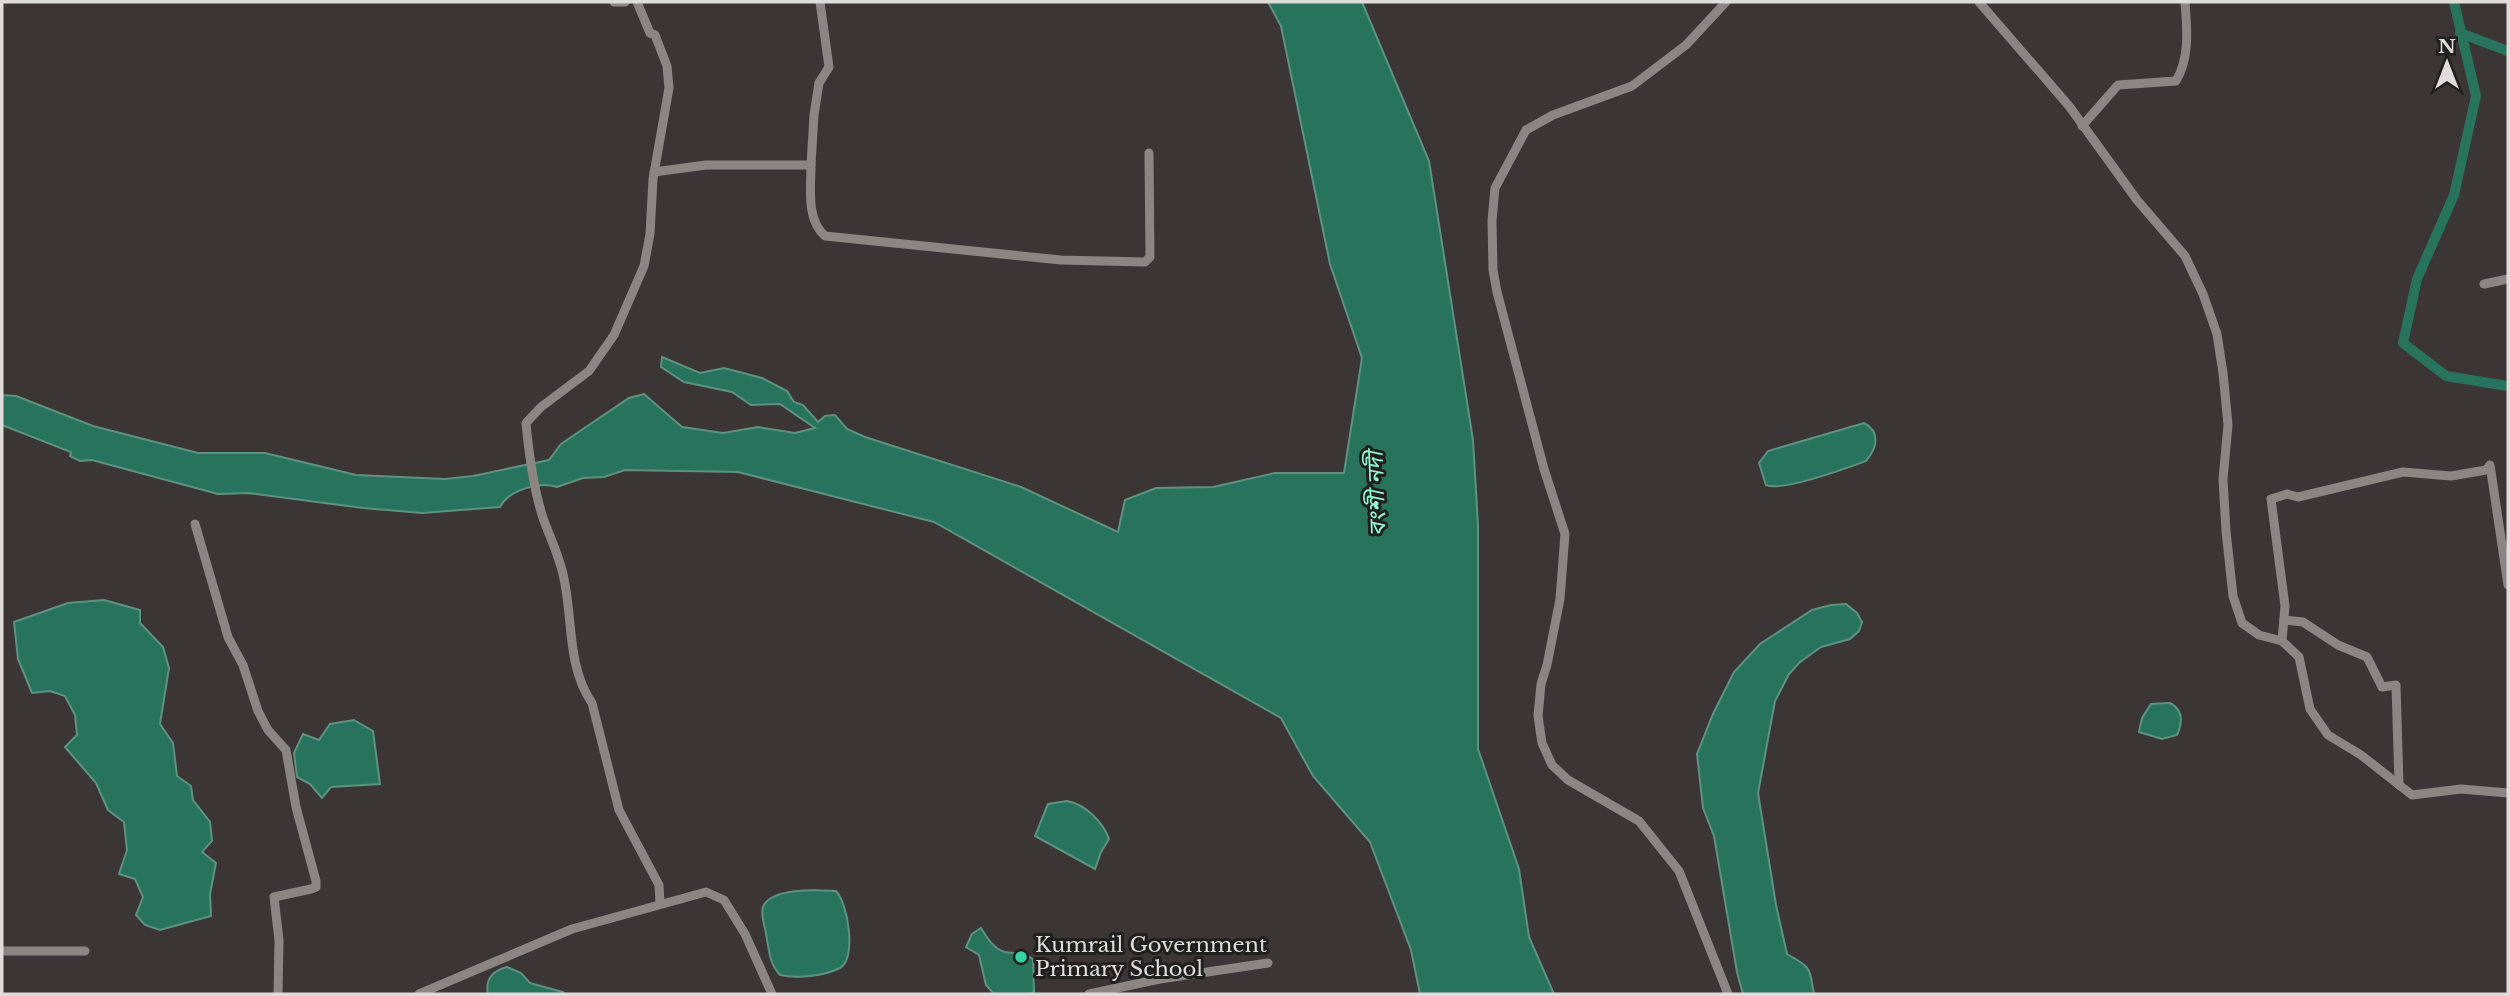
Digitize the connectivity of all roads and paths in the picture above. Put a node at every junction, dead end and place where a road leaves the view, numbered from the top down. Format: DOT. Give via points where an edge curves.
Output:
graph roads {
  1 [pos="614,2"];
  2 [pos="625,2"];
  3 [pos="637,2"];
  4 [pos="820,2"];
  5 [pos="1726,2"];
  6 [pos="1979,2"];
  7 [pos="2185,2"];
  8 [pos="2082,126"];
  9 [pos="1149,153"];
  10 [pos="811,165"];
  11 [pos="654,173"];
  12 [pos="2508,279"];
  13 [pos="2484,284"];
  14 [pos="195,524"];
  15 [pos="2508,585"];
  16 [pos="2284,620"];
  17 [pos="2282,641"];
  18 [pos="2399,785"];
  19 [pos="2508,793"];
  20 [pos="660,903"];
  21 [pos="2,951"];
  22 [pos="85,951"];
  23 [pos="1268,963"];
  24 [pos="444,990"];
  25 [pos="278,994"];
  26 [pos="419,994"];
  27 [pos="772,994"];
  28 [pos="1089,994"];
  29 [pos="1728,994"];
  1 -- 2 [label="street"];
  3 -- 11 [label="street" via="667,66 669,88"];
  4 -- 10 [label="street" via="829,67 819,83"];
  5 -- 29 [label="street" via="1686,44 1632,86 1553,115 1526,130 1495,188 1492,220 1497,292 1565,534 1560,599 1541,684 1538,716 1542,743 1552,765 1568,780 1639,821 1679,871"];
  6 -- 8 [label="street"];
  7 -- 8 [label="street" via="2184,68 2176,81 2118,85"];
  8 -- 17 [label="street" via="2185,256 2203,294 2217,334 2223,373 2228,425 2222,479 2233,596 2242,623 2259,635"];
  9 -- 10 [label="street" via="1150,257 1145,261 1062,260 825,236 812,214"];
  10 -- 11 [label="street" via="706,165"];
  11 -- 20 [label="street" via="644,266 614,335 589,371 526,423 539,503 565,579 584,692 592,703 619,810 659,886"];
  12 -- 13 [label="street"];
  14 -- 25 [label="street" via="228,637 263,720 286,750 316,881 311,890 274,897"];
  15 -- 16 [label="street" via="2490,465 2486,470 2451,476 2403,472 2271,499"];
  16 -- 17 [label="street"];
  16 -- 18 [label="street" via="2304,622 2338,645 2367,657 2382,687 2396,685"];
  17 -- 18 [label="street" via="2299,657 2310,709 2328,735"];
  18 -- 19 [label="street" via="2412,794 2461,789"];
  20 -- 24 [label="street" via="517,951"];
  20 -- 27 [label="street" via="706,892 724,900"];
  21 -- 22 [label="street"];
  23 -- 28 [label="street"];
  24 -- 26 [label="street"];
}
